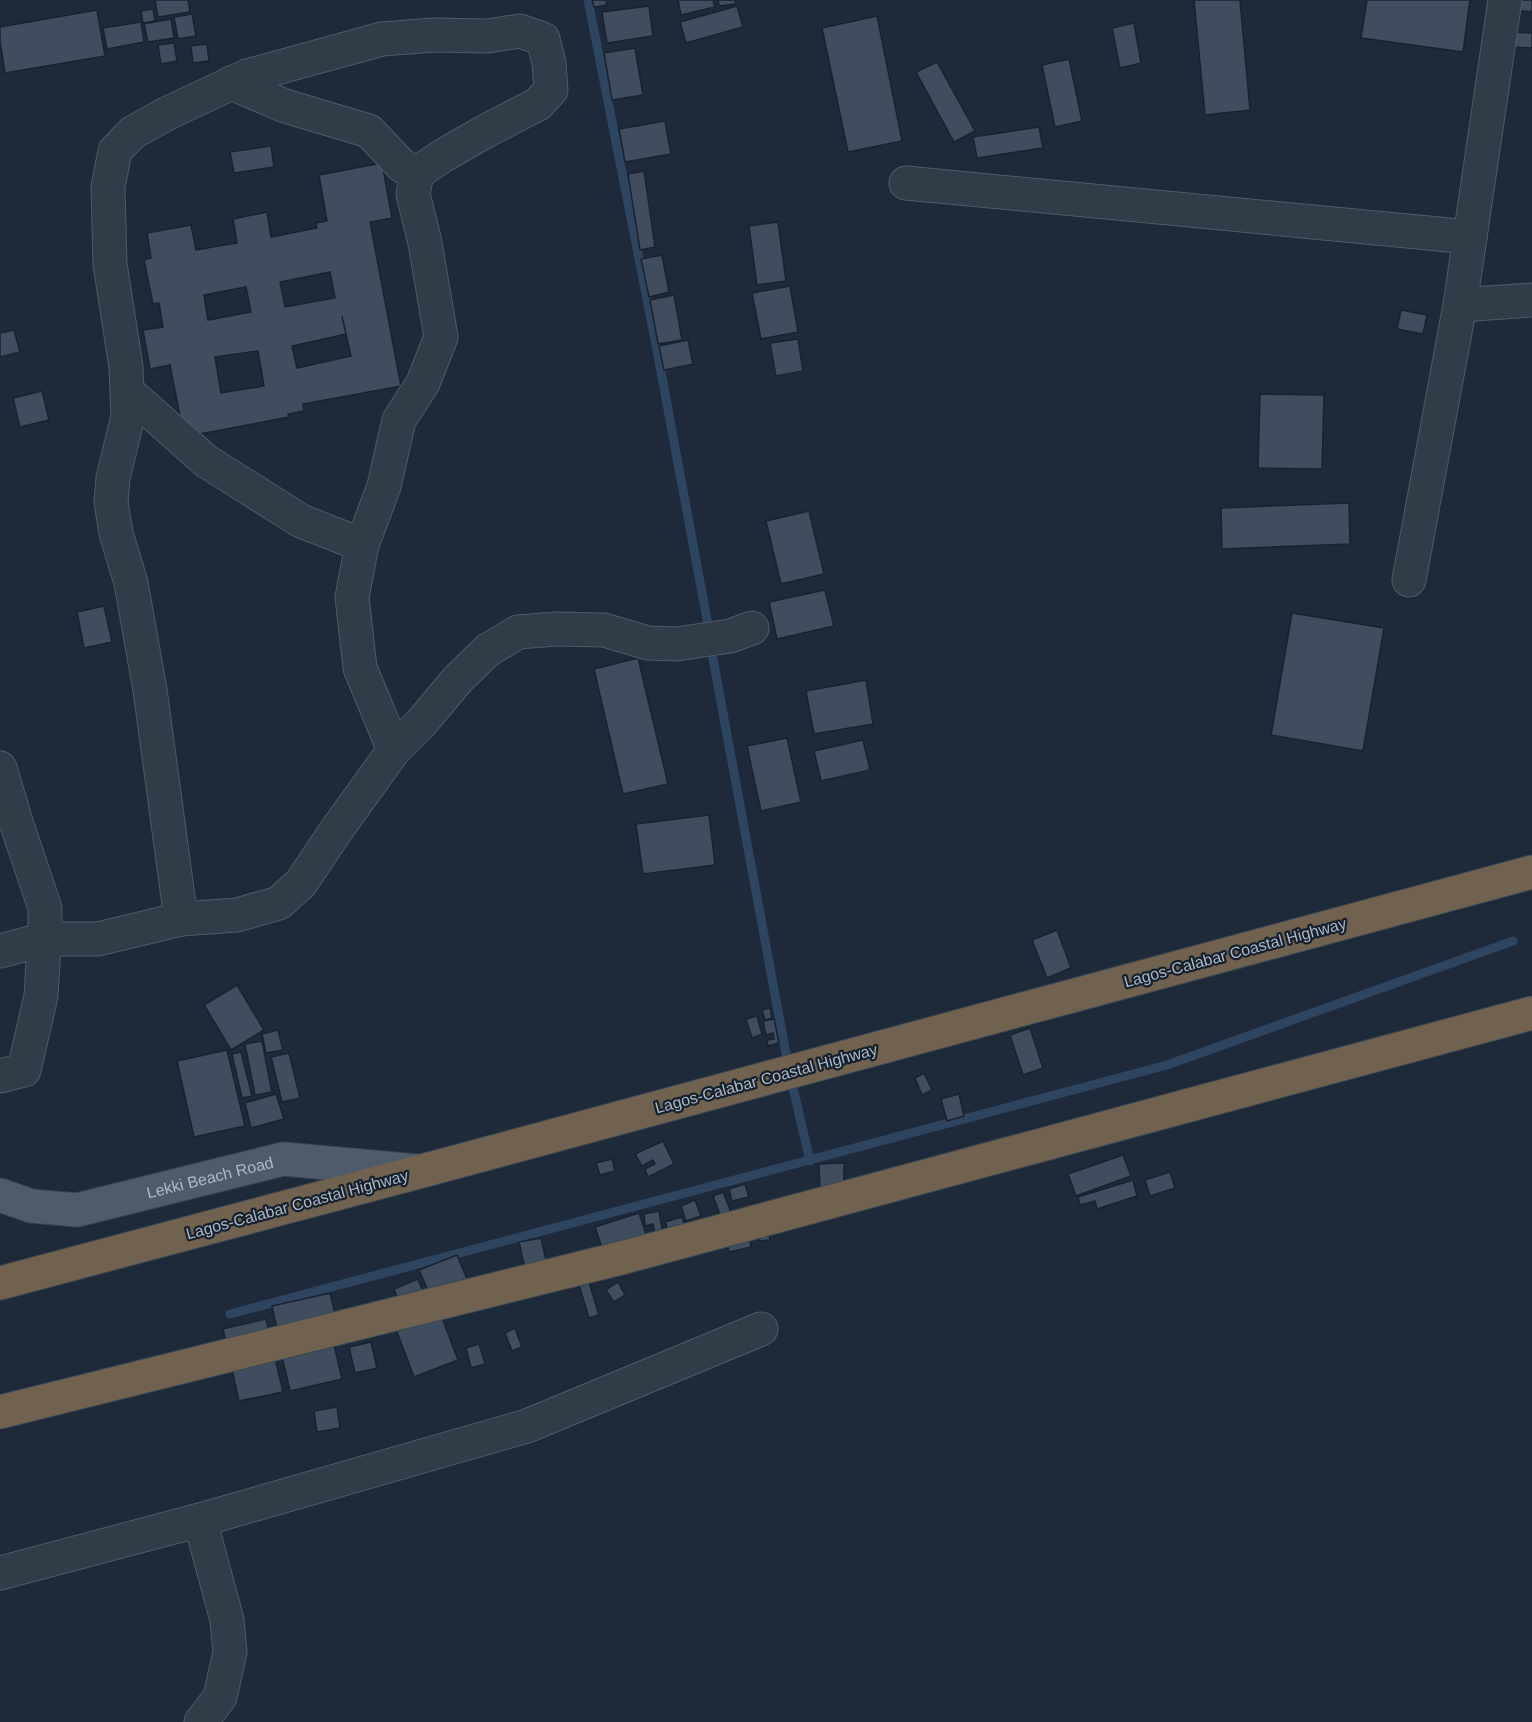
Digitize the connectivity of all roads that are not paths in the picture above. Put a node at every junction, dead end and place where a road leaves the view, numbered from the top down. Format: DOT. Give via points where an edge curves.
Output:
graph roads {
  1 [pos="1505,0"];
  2 [pos="231,83"];
  3 [pos="417,173"];
  4 [pos="906,183"];
  5 [pos="1470,237"];
  6 [pos="1532,300"];
  7 [pos="1460,305"];
  8 [pos="127,391"];
  9 [pos="362,545"];
  10 [pos="1409,580"];
  11 [pos="752,628"];
  12 [pos="394,750"];
  13 [pos="0,768"];
  14 [pos="1532,872"];
  15 [pos="181,919"];
  16 [pos="45,939"];
  17 [pos="0,951"];
  18 [pos="1532,1013"];
  19 [pos="0,1076"];
  20 [pos="422,1171"];
  21 [pos="0,1195"];
  22 [pos="0,1283"];
  23 [pos="761,1329"];
  24 [pos="0,1412"];
  25 [pos="200,1520"];
  26 [pos="0,1574"];
  27 [pos="215,1714"];
  1 -- 5 [label="street"];
  2 -- 3 [label="street" via="285,106 369,131 402,166"];
  2 -- 3 [label="street" via="382,39 519,32 543,39 551,90 538,104"];
  2 -- 8 [label="street" via="132,133 115,151 108,187 110,264"];
  3 -- 9 [label="street" via="413,194 441,337 423,383 399,420 384,486"];
  4 -- 5 [label="street"];
  5 -- 7 [label="street"];
  6 -- 7 [label="street"];
  7 -- 10 [label="street"];
  8 -- 9 [label="street" via="206,461 301,520"];
  8 -- 15 [label="street" via="128,416 112,478 111,502 131,583 150,690"];
  9 -- 12 [label="street" via="352,597 360,668"];
  11 -- 12 [label="street" via="730,636 677,644 648,643 604,630 518,632 488,650"];
  12 -- 15 [label="street" via="301,884 279,903 237,915"];
  13 -- 16 [label="street" via="45,908"];
  14 -- 20 [label="highway, Lagos-Calabar Coastal Highway"];
  15 -- 16 [label="street" via="98,939"];
  16 -- 17 [label="street"];
  16 -- 19 [label="street" via="41,996 24,1070"];
  18 -- 24 [label="highway" via="621,1258"];
  20 -- 21 [label="main road, Lekki Beach Road" via="283,1159 77,1210 31,1206"];
  20 -- 22 [label="highway, Lagos-Calabar Coastal Highway"];
  23 -- 25 [label="street" via="527,1426"];
  25 -- 26 [label="street"];
  25 -- 27 [label="street" via="227,1620 230,1652"];
}
